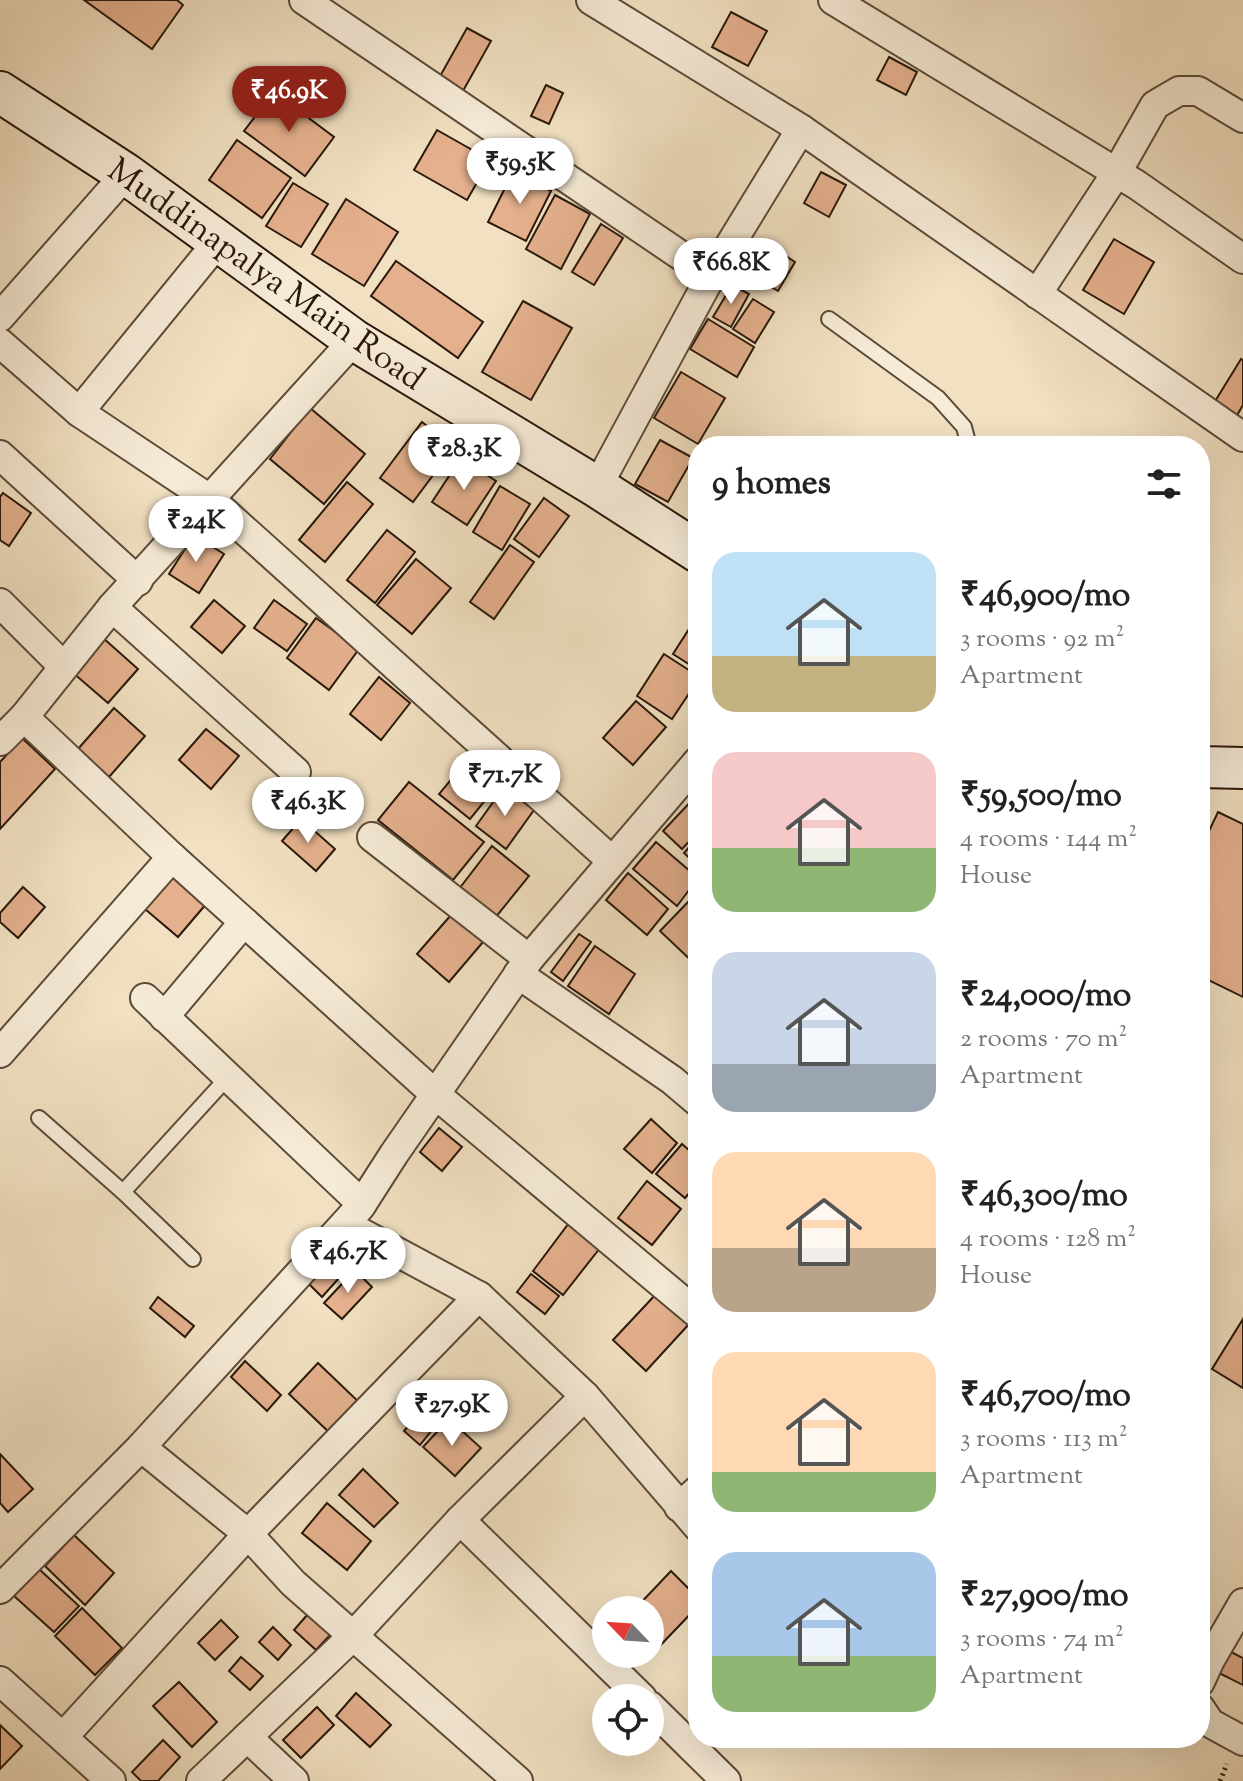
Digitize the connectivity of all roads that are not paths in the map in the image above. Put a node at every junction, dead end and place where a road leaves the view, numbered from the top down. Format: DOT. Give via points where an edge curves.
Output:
graph roads {
  1 [pos="304,0"];
  2 [pos="833,0"];
  3 [pos="600,2"];
  4 [pos="0,92"];
  5 [pos="1243,118"];
  6 [pos="801,129"];
  7 [pos="1117,172"];
  8 [pos="126,174"];
  9 [pos="217,243"];
  10 [pos="1243,259"];
  11 [pos="711,276"];
  12 [pos="1037,294"];
  13 [pos="0,317"];
  14 [pos="829,319"];
  15 [pos="354,340"];
  16 [pos="0,343"];
  17 [pos="79,412"];
  18 [pos="966,436"];
  19 [pos="1243,437"];
  20 [pos="0,455"];
  21 [pos="597,487"];
  22 [pos="211,500"];
  23 [pos="688,546"];
  24 [pos="138,581"];
  25 [pos="0,603"];
  26 [pos="112,607"];
  27 [pos="63,666"];
  28 [pos="24,717"];
  29 [pos="0,741"];
  30 [pos="1210,767"];
  31 [pos="1243,768"];
  32 [pos="296,772"];
  33 [pos="688,772"];
  34 [pos="372,837"];
  35 [pos="172,857"];
  36 [pos="611,860"];
  37 [pos="244,922"];
  38 [pos="524,966"];
  39 [pos="0,1053"];
  40 [pos="228,1077"];
  41 [pos="435,1094"];
  42 [pos="688,1094"];
  43 [pos="39,1118"];
  44 [pos="123,1192"];
  45 [pos="354,1214"];
  46 [pos="193,1259"];
  47 [pos="479,1296"];
  48 [pos="688,1306"];
  49 [pos="585,1396"];
  50 [pos="141,1447"];
  51 [pos="688,1504"];
  52 [pos="460,1520"];
  53 [pos="248,1534"];
  54 [pos="0,1589"];
  55 [pos="1243,1603"];
  56 [pos="353,1636"];
  57 [pos="1210,1655"];
  58 [pos="0,1681"];
  59 [pos="628,1684"];
  60 [pos="664,1720"];
  61 [pos="1210,1723"];
  62 [pos="64,1736"];
  63 [pos="247,1737"];
  64 [pos="1243,1741"];
  65 [pos="688,1744"];
  66 [pos="693,1748"];
  67 [pos="111,1781"];
  68 [pos="201,1781"];
  69 [pos="294,1781"];
  70 [pos="518,1781"];
  71 [pos="726,1781"];
  1 -- 11 [label="street"];
  2 -- 7 [label="street"];
  3 -- 6 [label="street"];
  4 -- 8 [label="street, Muddinapalya Main Road"];
  5 -- 7 [label="street" via="1198,91 1179,91 1155,105"];
  6 -- 11 [label="street"];
  6 -- 12 [label="street"];
  7 -- 10 [label="street"];
  7 -- 12 [label="street"];
  8 -- 9 [label="street, Muddinapalya Main Road"];
  8 -- 13 [label="street"];
  9 -- 15 [label="street, Muddinapalya Main Road"];
  9 -- 17 [label="street"];
  11 -- 21 [label="street"];
  12 -- 19 [label="street"];
  14 -- 18 [label="lane" via="938,398"];
  15 -- 21 [label="street, Muddinapalya Main Road"];
  15 -- 22 [label="street"];
  16 -- 17 [label="street"];
  17 -- 22 [label="street"];
  20 -- 24 [label="street"];
  21 -- 23 [label="street, Muddinapalya Main Road"];
  22 -- 24 [label="street"];
  22 -- 36 [label="street"];
  24 -- 26 [label="street"];
  25 -- 27 [label="street"];
  26 -- 27 [label="street"];
  26 -- 32 [label="street"];
  27 -- 28 [label="street"];
  28 -- 29 [label="street"];
  28 -- 35 [label="street"];
  30 -- 31 [label="street"];
  33 -- 36 [label="street"];
  34 -- 38 [label="street"];
  35 -- 37 [label="street"];
  35 -- 39 [label="street"];
  36 -- 38 [label="street"];
  37 -- 40 [label="street" via="154,1007"];
  37 -- 41 [label="street"];
  38 -- 41 [label="street"];
  38 -- 42 [label="street"];
  40 -- 44 [label="lane"];
  40 -- 45 [label="street"];
  41 -- 45 [label="street"];
  41 -- 48 [label="street"];
  43 -- 44 [label="lane"];
  44 -- 46 [label="lane"];
  45 -- 47 [label="street"];
  45 -- 50 [label="street"];
  47 -- 49 [label="street"];
  47 -- 53 [label="street"];
  49 -- 51 [label="street"];
  49 -- 52 [label="street"];
  50 -- 53 [label="street"];
  50 -- 54 [label="street"];
  52 -- 56 [label="street"];
  52 -- 59 [label="street"];
  53 -- 56 [label="street"];
  53 -- 62 [label="street"];
  55 -- 57 [label="street"];
  56 -- 63 [label="street"];
  56 -- 70 [label="street"];
  58 -- 62 [label="street"];
  60 -- 65 [label="street"];
  61 -- 64 [label="street"];
  62 -- 67 [label="street"];
  63 -- 68 [label="street"];
  63 -- 69 [label="street"];
  66 -- 71 [label="street"];
}
